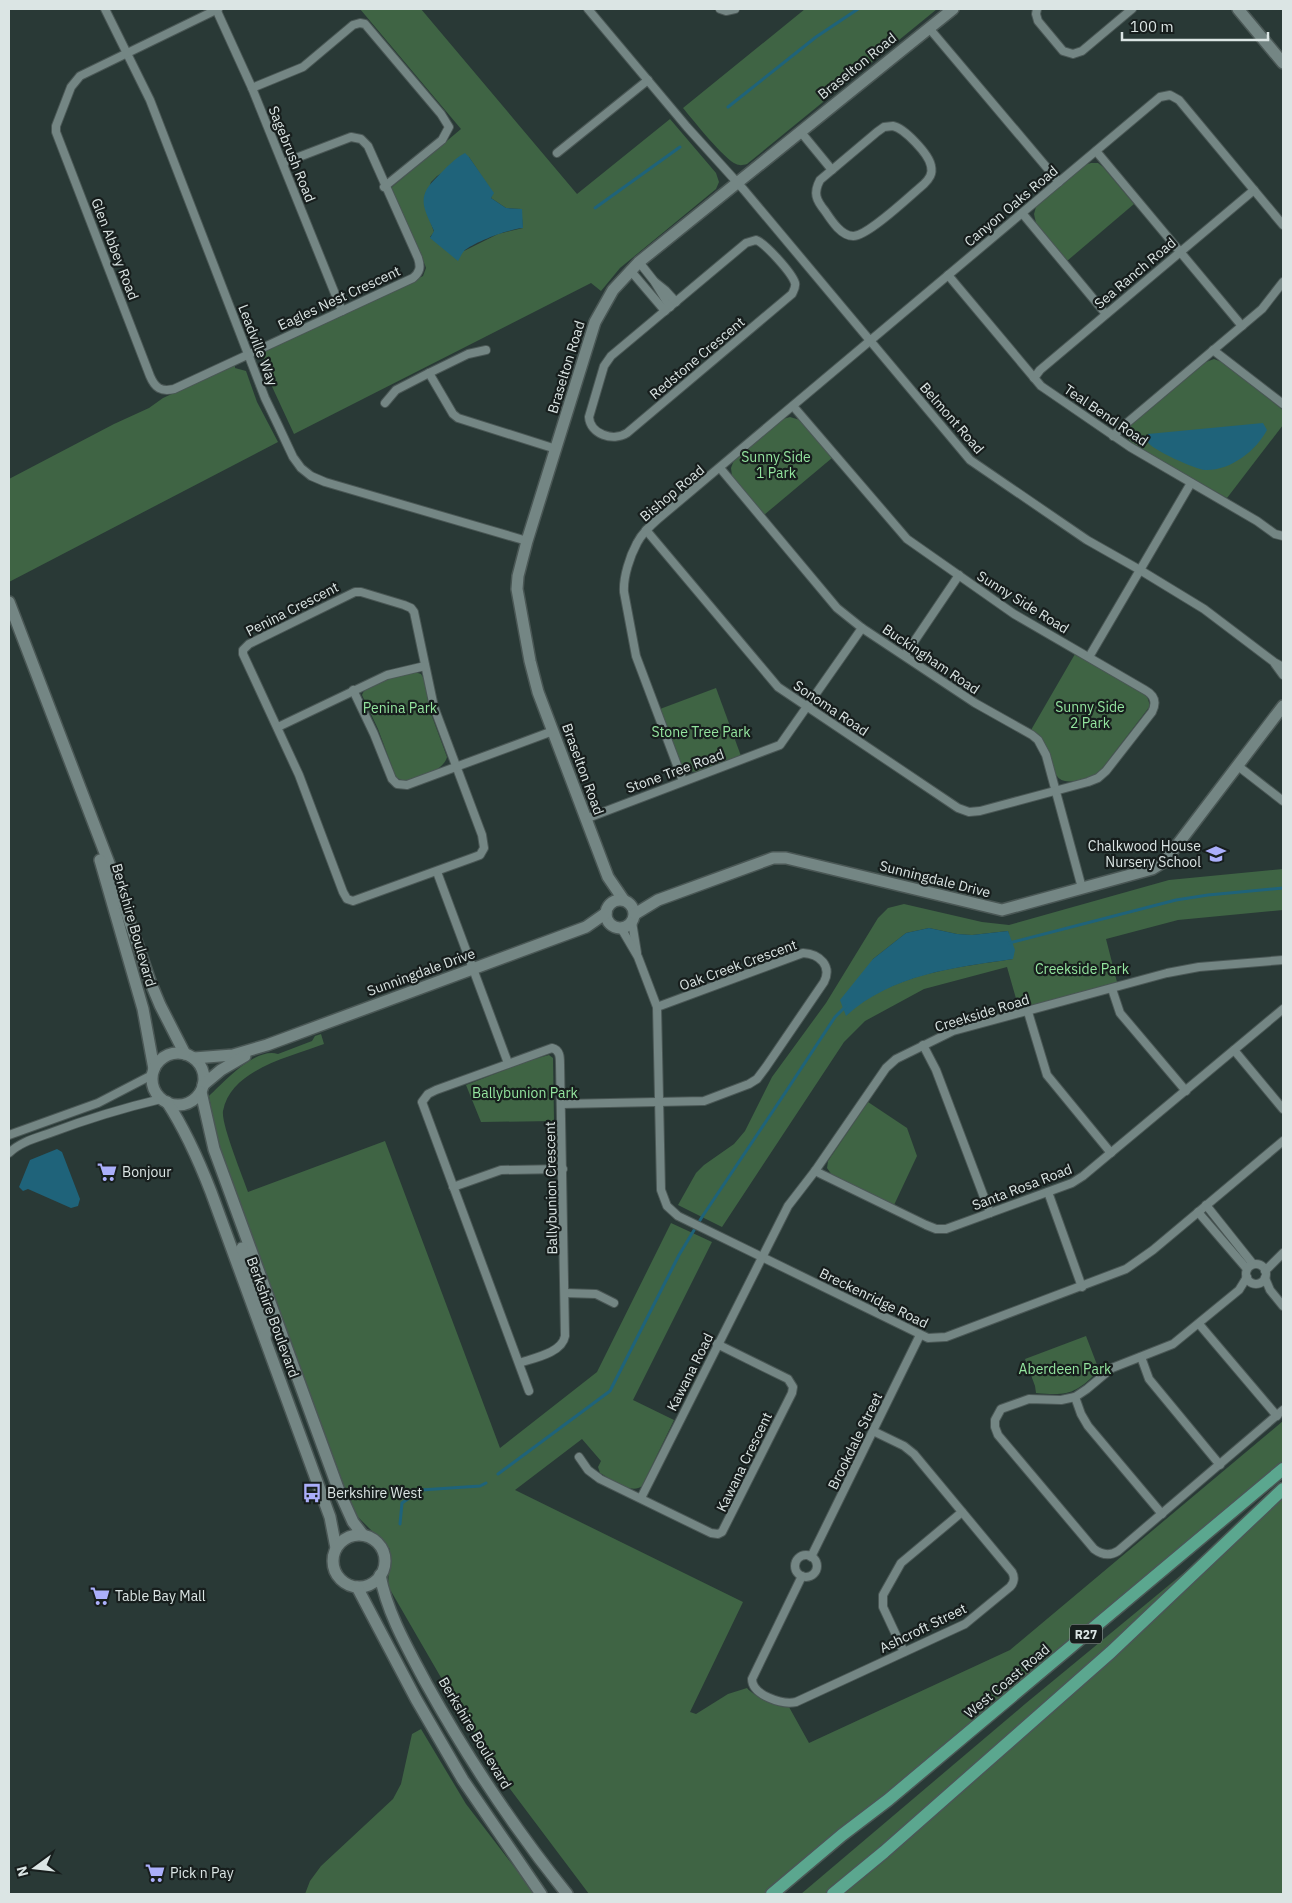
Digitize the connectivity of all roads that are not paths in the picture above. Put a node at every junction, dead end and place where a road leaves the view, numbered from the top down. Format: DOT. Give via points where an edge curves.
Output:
graph roads {
  1 [pos="105,9"];
  2 [pos="217,9"];
  3 [pos="588,9"];
  4 [pos="720,9"];
  5 [pos="735,9"];
  6 [pos="953,9"];
  7 [pos="1037,9"];
  8 [pos="1132,9"];
  9 [pos="1238,9"];
  10 [pos="930,28"];
  11 [pos="127,54"];
  12 [pos="1283,63"];
  13 [pos="648,80"];
  14 [pos="252,88"];
  15 [pos="800,131"];
  16 [pos="1096,151"];
  17 [pos="557,153"];
  18 [pos="283,163"];
  19 [pos="832,170"];
  20 [pos="1059,182"];
  21 [pos="737,183"];
  22 [pos="384,187"];
  23 [pos="1254,190"];
  24 [pos="1022,213"];
  25 [pos="1283,225"];
  26 [pos="1180,252"];
  27 [pos="635,266"];
  28 [pos="948,275"];
  29 [pos="1283,282"];
  30 [pos="670,307"];
  31 [pos="342,311"];
  32 [pos="1106,314"];
  33 [pos="1242,326"];
  34 [pos="870,341"];
  35 [pos="486,350"];
  36 [pos="1213,350"];
  37 [pos="249,354"];
  38 [pos="429,373"];
  39 [pos="1034,378"];
  40 [pos="385,403"];
  41 [pos="1283,404"];
  42 [pos="793,406"];
  43 [pos="1113,436"];
  44 [pos="556,449"];
  45 [pos="720,468"];
  46 [pos="1191,483"];
  47 [pos="646,530"];
  48 [pos="1283,536"];
  49 [pos="528,541"];
  50 [pos="1140,570"];
  51 [pos="959,575"];
  52 [pos="9,602"];
  53 [pos="862,628"];
  54 [pos="905,655"];
  55 [pos="1089,657"];
  56 [pos="1274,662"];
  57 [pos="425,666"];
  58 [pos="1283,667"];
  59 [pos="1283,675"];
  60 [pos="354,690"];
  61 [pos="807,707"];
  62 [pos="1283,707"];
  63 [pos="278,727"];
  64 [pos="553,731"];
  65 [pos="1238,766"];
  66 [pos="456,768"];
  67 [pos="683,781"];
  68 [pos="80,791"];
  69 [pos="1055,791"];
  70 [pos="1283,801"];
  71 [pos="586,819"];
  72 [pos="437,872"];
  73 [pos="608,878"];
  74 [pos="1082,888"];
  75 [pos="626,900"];
  76 [pos="658,900"];
  77 [pos="607,909"];
  78 [pos="634,918"];
  79 [pos="586,927"];
  80 [pos="616,927"];
  81 [pos="638,957"];
  82 [pos="1283,960"];
  83 [pos="473,968"];
  84 [pos="1112,988"];
  85 [pos="657,1007"];
  86 [pos="1283,1009"];
  87 [pos="1028,1012"];
  88 [pos="267,1045"];
  89 [pos="923,1045"];
  90 [pos="1234,1050"];
  91 [pos="189,1056"];
  92 [pos="508,1063"];
  93 [pos="153,1072"];
  94 [pos="202,1088"];
  95 [pos="1186,1091"];
  96 [pos="164,1100"];
  97 [pos="659,1102"];
  98 [pos="562,1104"];
  99 [pos="1283,1109"];
  100 [pos="9,1135"];
  101 [pos="1283,1141"];
  102 [pos="9,1153"];
  103 [pos="1111,1153"];
  104 [pos="563,1169"];
  105 [pos="815,1171"];
  106 [pos="453,1187"];
  107 [pos="1048,1192"];
  108 [pos="232,1200"];
  109 [pos="1206,1205"];
  110 [pos="1198,1212"];
  111 [pos="990,1213"];
  112 [pos="1283,1253"];
  113 [pos="763,1257"];
  114 [pos="1256,1274"];
  115 [pos="1082,1287"];
  116 [pos="564,1293"];
  117 [pos="614,1303"];
  118 [pos="1283,1306"];
  119 [pos="1199,1324"];
  120 [pos="920,1335"];
  121 [pos="265,1338"];
  122 [pos="717,1344"];
  123 [pos="1141,1358"];
  124 [pos="519,1363"];
  125 [pos="529,1391"];
  126 [pos="1075,1397"];
  127 [pos="1283,1410"];
  128 [pos="1277,1416"];
  129 [pos="874,1431"];
  130 [pos="579,1457"];
  131 [pos="1220,1465"];
  132 [pos="1283,1469"];
  133 [pos="1283,1489"];
  134 [pos="641,1498"];
  135 [pos="962,1512"];
  136 [pos="1162,1514"];
  137 [pos="363,1535"];
  138 [pos="336,1548"];
  139 [pos="811,1557"];
  140 [pos="380,1575"];
  141 [pos="802,1576"];
  142 [pos="357,1587"];
  143 [pos="904,1652"];
  144 [pos="541,1894"];
  145 [pos="567,1894"];
  146 [pos="772,1894"];
  147 [pos="833,1894"];
  1 -- 11 [label="street, Leadville Way"];
  2 -- 11 [label="street, Glen Abbey Road"];
  2 -- 14 [label="street, Sagebrush Road"];
  3 -- 13 [label="street, Belmont Road"];
  4 -- 5 [label="street"];
  6 -- 10 [label="street, Braselton Road"];
  7 -- 8 [label="street" via="1038,22 1063,51 1072,54 1082,51"];
  9 -- 12 [label="street"];
  10 -- 15 [label="street, Braselton Road"];
  10 -- 20 [label="street"];
  11 -- 37 [label="street, Leadville Way" via="150,100"];
  11 -- 37 [label="street, Glen Abbey Road" via="75,81 56,132 150,376 155,386 168,390"];
  13 -- 17 [label="street"];
  13 -- 21 [label="street, Belmont Road"];
  14 -- 18 [label="street, Sagebrush Road"];
  14 -- 22 [label="street" via="303,66 353,25 364,24 449,127 442,140"];
  15 -- 19 [label="street"];
  15 -- 21 [label="street, Braselton Road"];
  16 -- 20 [label="street, Canyon Oaks Road"];
  16 -- 23 [label="street, Canyon Oaks Road" via="1160,97 1170,95 1179,100"];
  16 -- 26 [label="street"];
  18 -- 22 [label="street, Eagles Nest Crescent" via="357,137 368,146"];
  18 -- 31 [label="street, Sagebrush Road"];
  19 -- 19 [label="street" via="877,132 893,126 902,129 927,156 932,171 928,180 899,205 866,232 854,237 842,231 815,195 820,180"];
  20 -- 24 [label="street, Canyon Oaks Road"];
  21 -- 27 [label="street, Braselton Road"];
  21 -- 34 [label="street, Belmont Road"];
  22 -- 31 [label="street, Eagles Nest Crescent" via="418,258 419,272 413,278"];
  23 -- 25 [label="street"];
  23 -- 26 [label="street, Sea Ranch Road"];
  24 -- 28 [label="street, Canyon Oaks Road"];
  24 -- 32 [label="street"];
  26 -- 32 [label="street, Sea Ranch Road"];
  26 -- 33 [label="street"];
  27 -- 30 [label="street"];
  27 -- 30 [label="street" via="665,290"];
  27 -- 44 [label="street, Braselton Road" via="609,296 595,322"];
  28 -- 34 [label="street, Canyon Oaks Road"];
  28 -- 39 [label="street, Teal Bend Road"];
  29 -- 33 [label="street" via="1262,309"];
  30 -- 30 [label="street, Redstone Crescent" via="611,356 604,366 589,417 592,428 597,432 616,437 627,433 789,298 795,285 766,245 753,240"];
  31 -- 37 [label="street, Eagles Nest Crescent"];
  32 -- 39 [label="street, Sea Ranch Road"];
  33 -- 36 [label="street"];
  34 -- 42 [label="street, Bishop Road"];
  34 -- 50 [label="street, Belmont Road" via="972,462 1086,540"];
  35 -- 38 [label="street" via="468,354"];
  36 -- 41 [label="street"];
  36 -- 43 [label="street"];
  37 -- 49 [label="street, Leadville Way" via="265,398 293,457 311,476"];
  38 -- 40 [label="street" via="396,390"];
  38 -- 44 [label="street" via="452,414 458,418"];
  39 -- 43 [label="street, Teal Bend Road"];
  42 -- 45 [label="street, Bishop Road"];
  42 -- 51 [label="street, Sunny Side Road" via="899,532"];
  43 -- 46 [label="street, Teal Bend Road"];
  44 -- 49 [label="street, Braselton Road"];
  45 -- 47 [label="street, Bishop Road"];
  45 -- 53 [label="street, Buckingham Road" via="833,604"];
  46 -- 48 [label="street, Teal Bend Road"];
  46 -- 50 [label="street"];
  47 -- 61 [label="street, Sonoma Road" via="774,684"];
  47 -- 67 [label="street, Bishop Road" via="630,562 624,598 636,656"];
  49 -- 64 [label="street, Braselton Road" via="517,589 533,673"];
  50 -- 55 [label="street"];
  50 -- 56 [label="street, Belmont Road" via="1204,609"];
  51 -- 54 [label="street"];
  51 -- 55 [label="street, Sunny Side Road" via="1014,614"];
  52 -- 68 [label="street, Berkshire Boulevard"];
  53 -- 54 [label="street, Buckingham Road"];
  53 -- 61 [label="street, Stone Tree Road"];
  54 -- 69 [label="street, Buckingham Road" via="975,703 1038,740 1046,755"];
  55 -- 69 [label="street, Sunny Side Road" via="1148,692 1154,698 1155,706 1102,775"];
  56 -- 58 [label="street, Belmont Road"];
  56 -- 59 [label="street, Belmont Road"];
  57 -- 60 [label="street" via="391,673"];
  57 -- 63 [label="street, Penina Crescent" via="416,615 412,609 355,592 248,644 243,650"];
  57 -- 66 [label="street, Penina Crescent" via="434,707"];
  60 -- 63 [label="street"];
  60 -- 66 [label="street" via="394,782 408,785"];
  61 -- 67 [label="street, Stone Tree Road" via="778,746"];
  61 -- 69 [label="street, Sonoma Road" via="963,810 980,811"];
  62 -- 65 [label="street, Sunningdale Drive"];
  63 -- 72 [label="street, Penina Crescent" via="347,899 357,901"];
  64 -- 66 [label="street"];
  64 -- 71 [label="street, Braselton Road"];
  65 -- 70 [label="street"];
  65 -- 74 [label="street, Sunningdale Drive" via="1162,864"];
  66 -- 72 [label="street, Penina Crescent" via="484,848 480,855"];
  67 -- 71 [label="street, Stone Tree Road"];
  68 -- 91 [label="street, Berkshire Boulevard" via="150,981"];
  68 -- 93 [label="street, Berkshire Boulevard" via="143,1009"];
  69 -- 74 [label="street, Buckingham Road"];
  71 -- 73 [label="street, Braselton Road"];
  72 -- 83 [label="street"];
  73 -- 75 [label="street, Braselton Road"];
  73 -- 77 [label="street, Braselton Road"];
  74 -- 76 [label="street, Sunningdale Drive" via="997,910 779,857"];
  75 -- 76 [label="street, Sunningdale Drive"];
  75 -- 77 [label="street" via="618,899"];
  75 -- 78 [label="street" via="632,905"];
  76 -- 78 [label="street, Sunningdale Drive"];
  77 -- 79 [label="street, Sunningdale Drive"];
  77 -- 80 [label="street" via="608,922"];
  78 -- 80 [label="street" via="629,925"];
  78 -- 81 [label="street, Breckenridge Road"];
  79 -- 80 [label="street, Sunningdale Drive"];
  79 -- 83 [label="street, Sunningdale Drive"];
  80 -- 81 [label="street, Breckenridge Road"];
  81 -- 85 [label="street, Breckenridge Road"];
  82 -- 84 [label="street, Creekside Road" via="1185,969"];
  83 -- 88 [label="street, Sunningdale Drive"];
  83 -- 92 [label="street"];
  84 -- 87 [label="street, Creekside Road"];
  84 -- 95 [label="street" via="1120,1013"];
  85 -- 97 [label="street, Breckenridge Road"];
  85 -- 97 [label="street, Oak Creek Crescent" via="803,953 825,963 827,970 824,982 757,1079 704,1101"];
  86 -- 90 [label="street, Santa Rosa Road"];
  87 -- 89 [label="street, Creekside Road" via="953,1031"];
  87 -- 103 [label="street" via="1047,1075"];
  88 -- 91 [label="street, Sunningdale Drive" via="233,1055"];
  88 -- 94 [label="street, Sunningdale Drive" via="227,1066"];
  89 -- 105 [label="street, Creekside Road" via="886,1068"];
  89 -- 111 [label="street" via="936,1070"];
  90 -- 95 [label="street, Santa Rosa Road"];
  90 -- 99 [label="street"];
  91 -- 93 [label="street" via="166,1055"];
  91 -- 94 [label="street" via="200,1064"];
  92 -- 98 [label="street, Ballybunion Crescent" via="549,1048 555,1049 560,1057"];
  92 -- 106 [label="street, Ballybunion Crescent" via="423,1098"];
  93 -- 96 [label="street" via="153,1086"];
  93 -- 100 [label="street" via="98,1103"];
  94 -- 96 [label="street" via="196,1098 186,1104 176,1105"];
  94 -- 108 [label="street, Berkshire Boulevard" via="208,1131"];
  95 -- 103 [label="street, Santa Rosa Road"];
  96 -- 102 [label="street" via="93,1117 28,1141"];
  96 -- 121 [label="street, Berkshire Boulevard" via="184,1129 198,1158"];
  97 -- 98 [label="street, Oak Creek Crescent"];
  97 -- 113 [label="street, Breckenridge Road" via="661,1193 664,1202 683,1218"];
  98 -- 104 [label="street, Ballybunion Crescent"];
  101 -- 109 [label="street, Breckenridge Road"];
  103 -- 107 [label="street, Santa Rosa Road" via="1078,1180"];
  104 -- 106 [label="street" via="501,1170"];
  104 -- 116 [label="street, Ballybunion Crescent"];
  105 -- 111 [label="street, Santa Rosa Road" via="936,1229 946,1229"];
  105 -- 113 [label="street, Creekside Road" via="786,1209"];
  106 -- 124 [label="street, Ballybunion Crescent"];
  107 -- 111 [label="street, Santa Rosa Road"];
  107 -- 115 [label="street"];
  108 -- 121 [label="street" via="240,1243 267,1315"];
  108 -- 137 [label="street, Berkshire Boulevard" via="339,1491 353,1522"];
  109 -- 110 [label="street, Breckenridge Road"];
  109 -- 114 [label="street"];
  110 -- 114 [label="street"];
  110 -- 115 [label="street, Breckenridge Road" via="1139,1261"];
  112 -- 114 [label="street"];
  113 -- 120 [label="street, Breckenridge Road"];
  113 -- 122 [label="street, Kawana Road"];
  114 -- 118 [label="street"];
  114 -- 119 [label="street"];
  115 -- 120 [label="street, Breckenridge Road" via="946,1337 933,1339"];
  116 -- 117 [label="street" via="596,1294"];
  116 -- 124 [label="street, Ballybunion Crescent" via="566,1336 563,1343"];
  119 -- 123 [label="street" via="1173,1344"];
  119 -- 128 [label="street"];
  120 -- 129 [label="street, Brookdale Street"];
  121 -- 138 [label="street, Berkshire Boulevard" via="330,1518"];
  122 -- 134 [label="street, Kawana Road"];
  122 -- 134 [label="street, Kawana Crescent" via="788,1379 793,1387 792,1393 720,1533 712,1533"];
  123 -- 126 [label="street" via="1112,1368"];
  123 -- 131 [label="street" via="1149,1379"];
  124 -- 125 [label="street, Ballybunion Crescent"];
  126 -- 136 [label="street" via="1088,1426"];
  126 -- 136 [label="street" via="1062,1400 1037,1398 1001,1409 994,1424 998,1435 1094,1549 1104,1554 1118,1551"];
  127 -- 128 [label="street"];
  128 -- 131 [label="street"];
  129 -- 135 [label="street, Ashcroft Street" via="910,1450"];
  129 -- 139 [label="street, Brookdale Street"];
  130 -- 134 [label="street, Kawana Crescent" via="593,1474"];
  131 -- 136 [label="street"];
  132 -- 146 [label="main road, West Coast Road / R27"];
  133 -- 147 [label="main road, R27" via="1111,1652"];
  135 -- 143 [label="street" via="901,1563 883,1595 882,1606"];
  135 -- 143 [label="street, Ashcroft Street" via="1012,1572 1013,1583 965,1624"];
  137 -- 138 [label="street" via="347,1537"];
  137 -- 140 [label="street" via="382,1549 384,1565"];
  138 -- 142 [label="street" via="333,1566 336,1573 346,1583"];
  139 -- 141 [label="street" via="817,1566 816,1572 812,1576"];
  139 -- 141 [label="street" via="804,1556 796,1563 796,1571"];
  140 -- 142 [label="street" via="366,1586"];
  140 -- 145 [label="street, Berkshire Boulevard" via="401,1633 446,1719 500,1804"];
  141 -- 143 [label="street, Ashcroft Street" via="752,1677 752,1686 758,1691 779,1701 792,1702"];
  142 -- 144 [label="street" via="416,1700 463,1780"];
}
